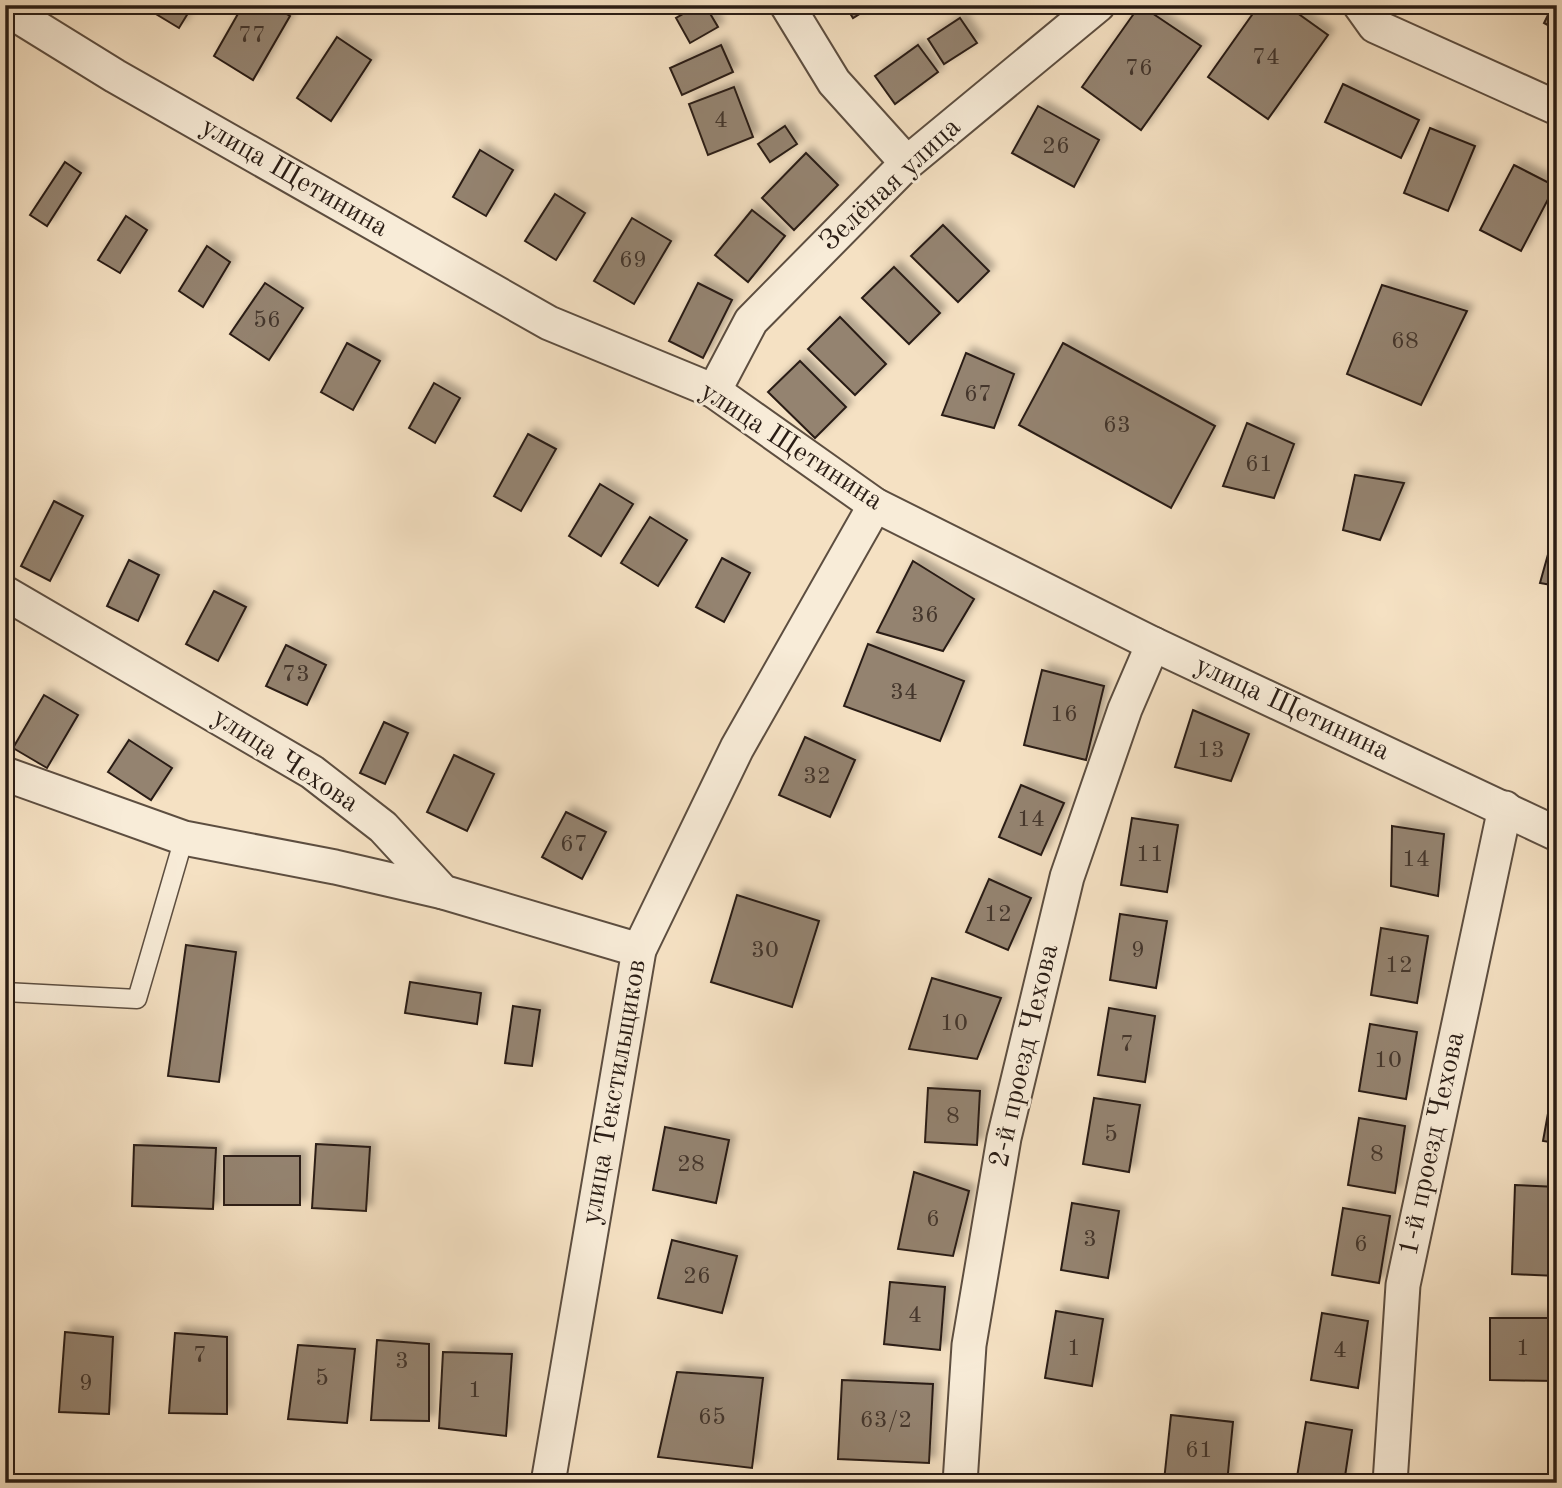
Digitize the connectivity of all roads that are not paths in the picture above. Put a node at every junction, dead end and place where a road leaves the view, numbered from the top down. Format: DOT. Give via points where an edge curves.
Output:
graph roads {
  1 [pos="788,5"];
  2 [pos="1098,5"];
  3 [pos="1360,5"];
  4 [pos="5,8"];
  5 [pos="1557,108"];
  6 [pos="907,163"];
  7 [pos="714,391"];
  8 [pos="875,505"];
  9 [pos="5,593"];
  10 [pos="1153,644"];
  11 [pos="5,774"];
  12 [pos="1505,808"];
  13 [pos="1557,834"];
  14 [pos="184,838"];
  15 [pos="443,892"];
  16 [pos="639,950"];
  17 [pos="5,992"];
  18 [pos="548,1483"];
  19 [pos="960,1483"];
  20 [pos="1390,1483"];
  1 -- 6 [label="street" via="834,82"];
  2 -- 6 [label="street, Зелёная улица"];
  3 -- 5 [label="street" via="1375,26"];
  4 -- 7 [label="street, улица Щетинина" via="115,76 549,323"];
  6 -- 7 [label="street, Зелёная улица" via="751,321"];
  7 -- 8 [label="street, улица Щетинина"];
  8 -- 10 [label="street, улица Щетинина"];
  8 -- 16 [label="street, улица Текстильщиков" via="737,748"];
  9 -- 15 [label="street, улица Чехова" via="312,772 383,827"];
  10 -- 12 [label="street, улица Щетинина"];
  10 -- 19 [label="street, 2-й проезд Чехова" via="1125,709 1067,877 1010,1112 969,1345"];
  11 -- 14 [label="street"];
  12 -- 13 [label="street, улица Щетинина"];
  12 -- 20 [label="street, 1-й проезд Чехова" via="1403,1285"];
  14 -- 15 [label="street"];
  14 -- 17 [label="lane" via="137,999"];
  15 -- 16 [label="street"];
  16 -- 18 [label="street, улица Текстильщиков"];
}
